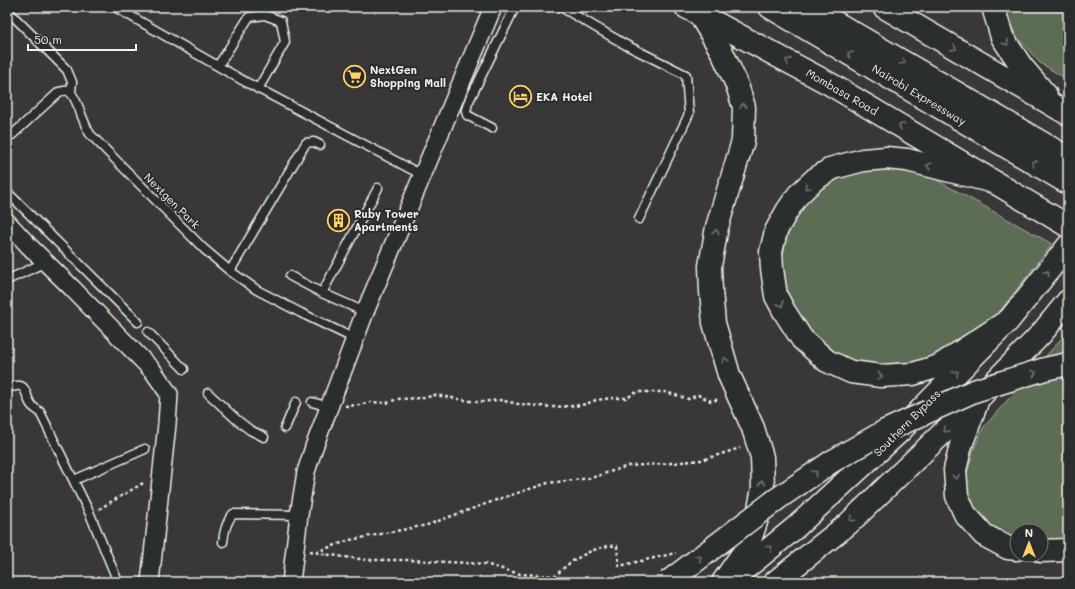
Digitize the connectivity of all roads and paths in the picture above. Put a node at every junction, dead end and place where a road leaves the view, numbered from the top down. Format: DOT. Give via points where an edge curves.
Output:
graph roads {
  1 [pos="116,7"];
  2 [pos="493,7"];
  3 [pos="561,7"];
  4 [pos="770,7"];
  5 [pos="809,7"];
  6 [pos="884,7"];
  7 [pos="993,7"];
  8 [pos="513,8"];
  9 [pos="7,10"];
  10 [pos="693,11"];
  11 [pos="218,66"];
  12 [pos="258,89"];
  13 [pos="71,92"];
  14 [pos="1064,112"];
  15 [pos="492,128"];
  16 [pos="7,136"];
  17 [pos="320,145"];
  18 [pos="1068,158"];
  19 [pos="422,175"];
  20 [pos="994,182"];
  21 [pos="1068,183"];
  22 [pos="378,188"];
  23 [pos="7,192"];
  24 [pos="640,219"];
  25 [pos="7,222"];
  26 [pos="1068,226"];
  27 [pos="1068,246"];
  28 [pos="46,262"];
  29 [pos="230,271"];
  30 [pos="290,276"];
  31 [pos="7,280"];
  32 [pos="322,293"];
  33 [pos="1064,306"];
  34 [pos="365,312"];
  35 [pos="1008,320"];
  36 [pos="138,322"];
  37 [pos="148,332"];
  38 [pos="355,339"];
  39 [pos="1068,364"];
  40 [pos="184,369"];
  41 [pos="7,388"];
  42 [pos="208,393"];
  43 [pos="738,396"];
  44 [pos="977,400"];
  45 [pos="296,402"];
  46 [pos="312,402"];
  47 [pos="329,407"];
  48 [pos="285,428"];
  49 [pos="264,437"];
  50 [pos="758,443"];
  51 [pos="145,449"];
  52 [pos="162,472"];
  53 [pos="74,480"];
  54 [pos="90,514"];
  55 [pos="299,515"];
  56 [pos="223,542"];
  57 [pos="296,548"];
  58 [pos="1009,548"];
  59 [pos="1068,550"];
  60 [pos="681,551"];
  61 [pos="1049,551"];
  62 [pos="316,552"];
  63 [pos="118,582"];
  64 [pos="150,582"];
  65 [pos="291,582"];
  66 [pos="668,582"];
  67 [pos="723,582"];
  68 [pos="729,582"];
  69 [pos="775,582"];
  1 -- 11 [label="lane"];
  2 -- 19 [label="street"];
  3 -- 24 [label="lane" via="686,76 689,114"];
  21 -- 4 [label="highway, Nairobi Expressway, one-way"];
  5 -- 18 [label="highway, Nairobi Expressway, one-way"];
  6 -- 14 [label="highway, one-way"];
  7 -- 14 [label="highway, one-way" via="1002,37 1022,67"];
  8 -- 15 [label="lane" via="466,110 467,115"];
  9 -- 13 [label="lane, Nextgen Park" via="67,70 72,82"];
  20 -- 10 [label="highway, Mombasa Road, one-way" via="830,84"];
  43 -- 10 [label="highway, one-way" via="714,323 710,266 717,227 743,141 744,107 737,84 722,52"];
  11 -- 12 [label="lane"];
  11 -- 12 [label="lane" via="249,16 265,15 281,21 285,42"];
  12 -- 19 [label="lane"];
  13 -- 16 [label="lane" via="59,92 12,135"];
  13 -- 29 [label="lane, Nextgen Park" via="90,134 204,249"];
  17 -- 29 [label="lane" via="306,142"];
  19 -- 34 [label="street"];
  20 -- 26 [label="highway, Mombasa Road"];
  20 -- 35 [label="highway, one-way" via="907,160 886,158 862,160 833,168 798,195 787,210 776,231 771,252 772,269 776,296 802,339 827,361 852,372 881,376 913,374 939,366"];
  22 -- 32 [label="lane"];
  23 -- 36 [label="lane"];
  25 -- 28 [label="street"];
  35 -- 27 [label="highway, Southern Bypass, one-way"];
  28 -- 31 [label="lane"];
  28 -- 52 [label="street" via="153,371 169,394"];
  29 -- 38 [label="lane, Nextgen Park" via="257,290"];
  30 -- 32 [label="lane"];
  32 -- 34 [label="lane"];
  33 -- 44 [label="highway" via="1041,334"];
  34 -- 38 [label="street"];
  68 -- 35 [label="highway, Southern Bypass, one-way" via="796,527 900,431"];
  37 -- 40 [label="lane"];
  38 -- 47 [label="street"];
  66 -- 39 [label="highway, one-way, bridge" via="777,499 831,462 885,431 974,391"];
  41 -- 53 [label="lane" via="19,385 24,388 30,403 40,412"];
  42 -- 49 [label="lane" via="250,430"];
  43 -- 47 [label="path" via="711,401 698,395 688,399 666,392 637,392 626,398 553,407 500,400 477,402 435,395 397,399 387,403 371,402"];
  43 -- 50 [label="highway"];
  44 -- 58 [label="highway, one-way" via="960,445 956,464 957,496 965,514 984,535"];
  44 -- 69 [label="highway, one-way" via="848,524"];
  45 -- 48 [label="lane"];
  46 -- 47 [label="lane"];
  47 -- 55 [label="street" via="306,472"];
  50 -- 62 [label="path" via="702,460 628,466 591,478 548,483 427,525 350,540"];
  67 -- 50 [label="highway, one-way" via="748,546 757,520 763,488 762,457"];
  51 -- 53 [label="lane"];
  52 -- 54 [label="path"];
  52 -- 64 [label="street"];
  53 -- 54 [label="lane"];
  54 -- 63 [label="lane"];
  55 -- 56 [label="lane" via="233,514 224,529"];
  55 -- 57 [label="street"];
  57 -- 62 [label="path"];
  57 -- 65 [label="street"];
  59 -- 61 [label="highway"];
  60 -- 62 [label="path" via="619,566 617,546 613,545 576,558 555,576 520,574 485,564 367,560"];
}
